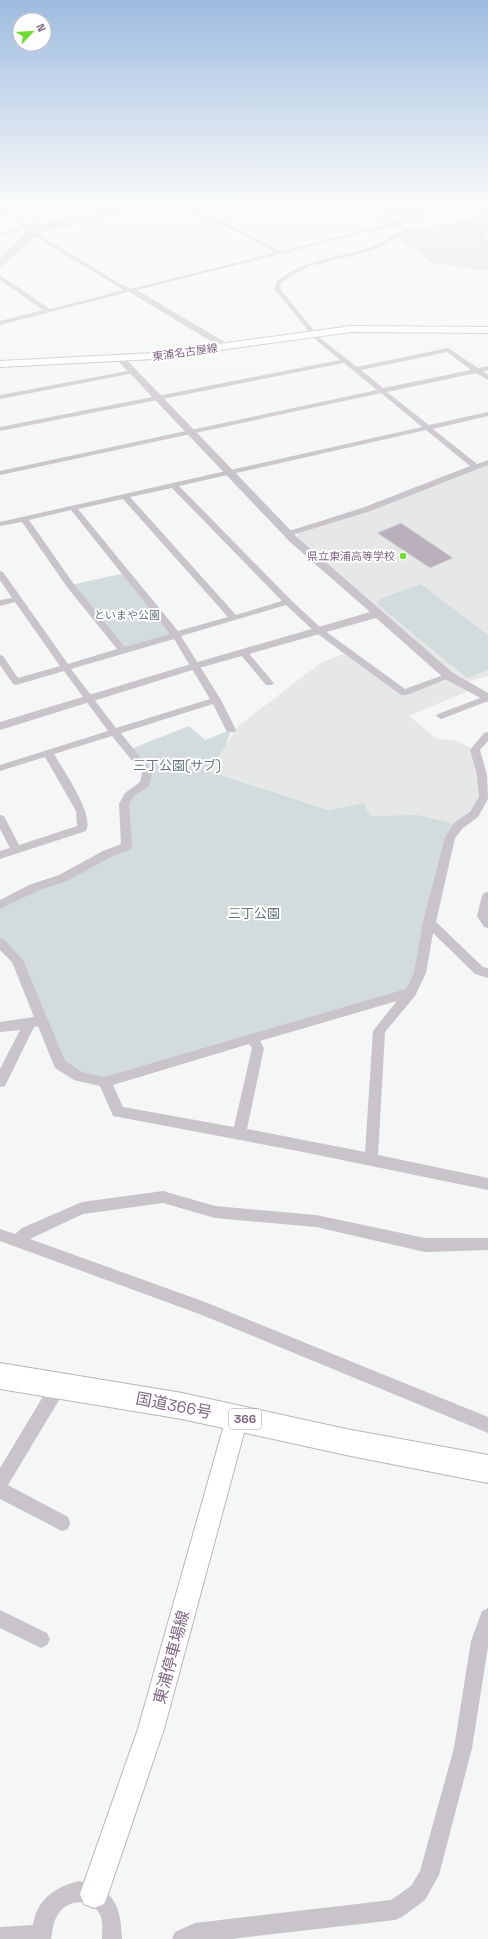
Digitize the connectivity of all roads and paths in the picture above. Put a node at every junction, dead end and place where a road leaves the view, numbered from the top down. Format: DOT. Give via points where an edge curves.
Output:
graph roads {
  1 [pos="25,294"];
  2 [pos="113,294"];
  3 [pos="140,294"];
  4 [pos="282,294"];
  5 [pos="49,311"];
  6 [pos="0,323"];
  7 [pos="488,330"];
  8 [pos="312,333"];
  9 [pos="225,346"];
  10 [pos="121,359"];
  11 [pos="344,361"];
  12 [pos="0,364"];
  13 [pos="488,368"];
  14 [pos="356,369"];
  15 [pos="477,370"];
  16 [pos="132,372"];
  17 [pos="488,378"];
  18 [pos="382,391"];
  19 [pos="0,397"];
  20 [pos="158,397"];
  21 [pos="488,414"];
  22 [pos="426,428"];
  23 [pos="0,429"];
  24 [pos="191,432"];
  25 [pos="488,462"];
  26 [pos="476,467"];
  27 [pos="0,473"];
  28 [pos="230,473"];
  29 [pos="175,486"];
  30 [pos="126,497"];
  31 [pos="73,508"];
  32 [pos="24,519"];
  33 [pos="0,524"];
  34 [pos="288,534"];
  35 [pos="0,574"];
  36 [pos="17,599"];
  37 [pos="288,602"];
  38 [pos="0,603"];
  39 [pos="376,614"];
  40 [pos="234,618"];
  41 [pos="318,630"];
  42 [pos="176,635"];
  43 [pos="122,650"];
  44 [pos="243,652"];
  45 [pos="0,658"];
  46 [pos="195,666"];
  47 [pos="66,667"];
  48 [pos="449,676"];
  49 [pos="269,683"];
  50 [pos="88,698"];
  51 [pos="488,698"];
  52 [pos="216,700"];
  53 [pos="441,716"];
  54 [pos="0,726"];
  55 [pos="231,730"];
  56 [pos="113,732"];
  57 [pos="488,735"];
  58 [pos="48,753"];
  59 [pos="0,768"];
  60 [pos="0,819"];
  61 [pos="16,850"];
  62 [pos="0,855"];
  63 [pos="488,896"];
  64 [pos="0,905"];
  65 [pos="429,922"];
  66 [pos="488,924"];
  67 [pos="0,942"];
  68 [pos="488,973"];
  69 [pos="410,993"];
  70 [pos="41,1019"];
  71 [pos="29,1024"];
  72 [pos="0,1027"];
  73 [pos="252,1038"];
  74 [pos="0,1082"];
  75 [pos="105,1082"];
  76 [pos="239,1133"];
  77 [pos="371,1158"];
  78 [pos="488,1184"];
  79 [pos="0,1235"];
  80 [pos="16,1241"];
  81 [pos="488,1244"];
  82 [pos="0,1376"];
  83 [pos="59,1386"];
  84 [pos="237,1418"];
  85 [pos="488,1425"];
  86 [pos="488,1469"];
  87 [pos="0,1483"];
  88 [pos="0,1490"];
  89 [pos="62,1523"];
  90 [pos="488,1617"];
  91 [pos="0,1619"];
  92 [pos="41,1639"];
  93 [pos="94,1894"];
  94 [pos="0,1937"];
  95 [pos="41,1937"];
  96 [pos="112,1939"];
  97 [pos="182,1939"];
  1 -- 5 [label="street"];
  2 -- 5 [label="street"];
  3 -- 9 [label="street"];
  4 -- 8 [label="street"];
  5 -- 6 [label="street"];
  7 -- 8 [label="main road, 東浦名古屋線" via="386,328"];
  8 -- 9 [label="main road, 東浦名古屋線"];
  8 -- 11 [label="street"];
  9 -- 10 [label="main road, 東浦名古屋線"];
  10 -- 12 [label="main road, 東浦名古屋線"];
  10 -- 16 [label="street"];
  11 -- 14 [label="street"];
  11 -- 20 [label="street"];
  13 -- 15 [label="street"];
  14 -- 15 [label="street" via="448,350"];
  14 -- 18 [label="street"];
  15 -- 17 [label="street"];
  15 -- 18 [label="street"];
  16 -- 19 [label="street"];
  16 -- 20 [label="street"];
  18 -- 22 [label="street"];
  18 -- 24 [label="street"];
  20 -- 23 [label="street"];
  20 -- 24 [label="street"];
  21 -- 22 [label="street"];
  22 -- 26 [label="street"];
  22 -- 28 [label="street"];
  24 -- 27 [label="street"];
  24 -- 28 [label="street"];
  25 -- 26 [label="street"];
  26 -- 34 [label="street" via="365,510"];
  28 -- 29 [label="street"];
  28 -- 34 [label="street"];
  29 -- 30 [label="street"];
  29 -- 37 [label="street"];
  30 -- 31 [label="street"];
  30 -- 40 [label="street"];
  31 -- 32 [label="street"];
  31 -- 42 [label="street"];
  32 -- 33 [label="street"];
  32 -- 43 [label="street" via="70,585"];
  34 -- 39 [label="street"];
  35 -- 36 [label="street"];
  36 -- 38 [label="street"];
  36 -- 47 [label="street"];
  37 -- 40 [label="street"];
  37 -- 41 [label="street"];
  39 -- 41 [label="street"];
  39 -- 48 [label="street"];
  40 -- 42 [label="street"];
  41 -- 44 [label="street"];
  41 -- 48 [label="street" via="404,693"];
  42 -- 43 [label="street"];
  42 -- 46 [label="street"];
  43 -- 47 [label="street"];
  44 -- 46 [label="street"];
  44 -- 49 [label="street"];
  45 -- 47 [label="street" via="16,682"];
  46 -- 50 [label="street"];
  46 -- 52 [label="street"];
  47 -- 50 [label="street"];
  48 -- 51 [label="street"];
  50 -- 54 [label="street"];
  50 -- 56 [label="street"];
  51 -- 53 [label="street"];
  52 -- 55 [label="street"];
  52 -- 56 [label="street"];
  56 -- 58 [label="street"];
  56 -- 64 [label="street" via="147,773 145,784 129,795 124,804 127,846 63,878 33,888"];
  57 -- 65 [label="street" via="475,750 482,775 484,797 474,814 459,824 450,837"];
  58 -- 59 [label="street"];
  58 -- 61 [label="street" via="81,811 82,828"];
  60 -- 61 [label="street"];
  61 -- 62 [label="street"];
  63 -- 66 [label="street" via="483,916"];
  65 -- 68 [label="street" via="479,971"];
  65 -- 69 [label="street" via="420,973"];
  67 -- 70 [label="street" via="17,960"];
  69 -- 73 [label="street"];
  69 -- 77 [label="street" via="379,1031"];
  70 -- 71 [label="street"];
  70 -- 75 [label="street" via="60,1064 79,1076"];
  71 -- 72 [label="street"];
  71 -- 74 [label="street"];
  73 -- 75 [label="street"];
  73 -- 76 [label="street" via="258,1048"];
  75 -- 76 [label="street" via="118,1112"];
  76 -- 77 [label="street"];
  77 -- 78 [label="street"];
  79 -- 80 [label="street"];
  80 -- 81 [label="street" via="27,1233 82,1208 163,1197 215,1212 316,1221 425,1245"];
  80 -- 85 [label="street" via="205,1309"];
  82 -- 83 [label="highway, 国道366号 / 366"];
  83 -- 84 [label="highway, 国道366号 / 366" via="182,1406"];
  83 -- 87 [label="street"];
  84 -- 86 [label="highway, 国道366号 / 366"];
  84 -- 93 [label="main road, 東浦停車場線" via="151,1729"];
  88 -- 89 [label="street"];
  90 -- 97 [label="street" via="480,1641 464,1748 429,1875 418,1893 395,1910 195,1932"];
  91 -- 92 [label="street"];
  93 -- 95 [label="street" via="76,1890 64,1894 46,1917"];
  93 -- 96 [label="street" via="106,1906 111,1918"];
  94 -- 95 [label="street"];
}
